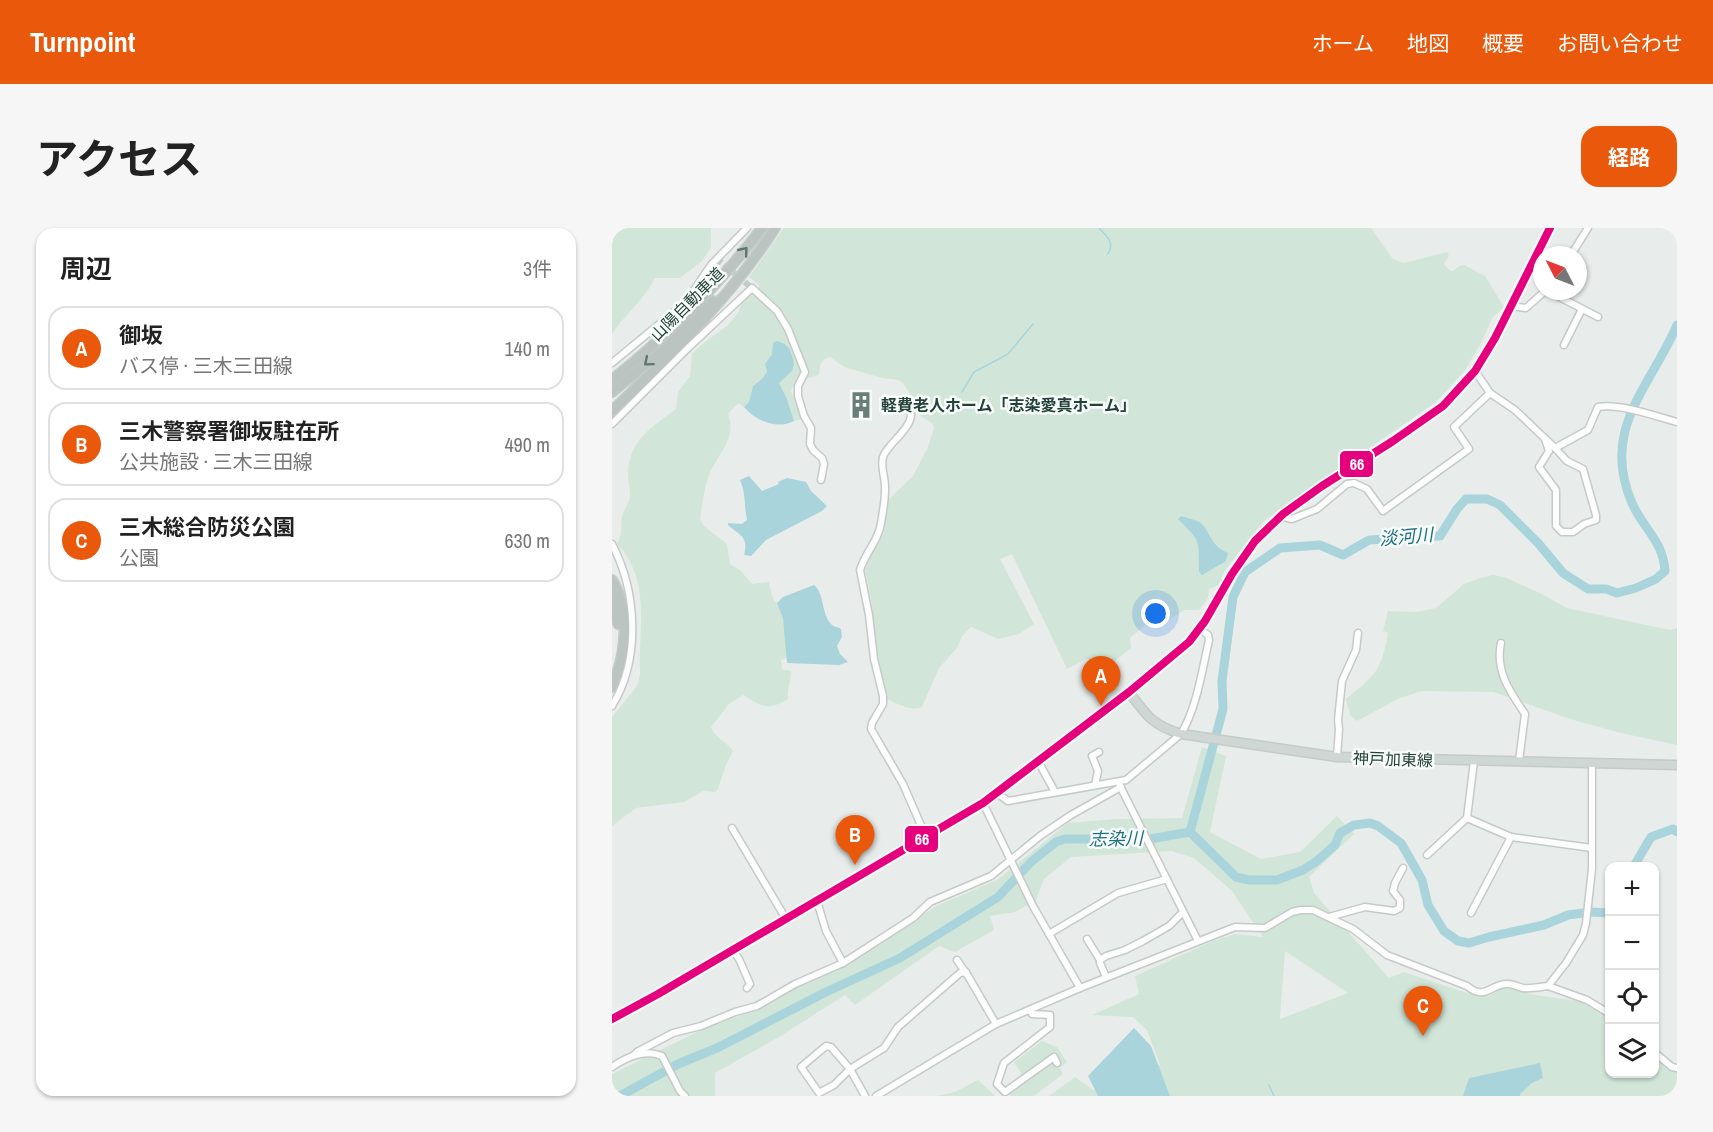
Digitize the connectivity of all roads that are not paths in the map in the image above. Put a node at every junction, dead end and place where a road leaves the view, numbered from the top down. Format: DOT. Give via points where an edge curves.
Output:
graph roads {
  1 [pos="747,228"];
  2 [pos="762,228"];
  3 [pos="774,228"];
  4 [pos="1550,228"];
  5 [pos="1588,228"];
  6 [pos="1544,246"];
  7 [pos="1577,246"];
  8 [pos="1533,270"];
  9 [pos="1535,300"];
  10 [pos="1564,300"];
  11 [pos="1511,306"];
  12 [pos="1582,309"];
  13 [pos="1598,317"];
  14 [pos="680,320"];
  15 [pos="1564,345"];
  16 [pos="612,363"];
  17 [pos="1474,371"];
  18 [pos="612,374"];
  19 [pos="612,380"];
  20 [pos="612,392"];
  21 [pos="1490,393"];
  22 [pos="906,402"];
  23 [pos="612,411"];
  24 [pos="1677,422"];
  25 [pos="612,424"];
  26 [pos="1545,438"];
  27 [pos="1555,448"];
  28 [pos="821,480"];
  29 [pos="1283,514"];
  30 [pos="612,544"];
  31 [pos="612,571"];
  32 [pos="613,581"];
  33 [pos="612,597"];
  34 [pos="1200,629"];
  35 [pos="1358,633"];
  36 [pos="1501,643"];
  37 [pos="612,674"];
  38 [pos="612,687"];
  39 [pos="1129,692"];
  40 [pos="612,706"];
  41 [pos="1181,734"];
  42 [pos="1099,752"];
  43 [pos="1337,757"];
  44 [pos="1038,761"];
  45 [pos="1474,761"];
  46 [pos="1519,761"];
  47 [pos="1592,763"];
  48 [pos="1677,765"];
  49 [pos="1120,784"];
  50 [pos="1095,786"];
  51 [pos="1055,792"];
  52 [pos="997,793"];
  53 [pos="983,803"];
  54 [pos="1467,818"];
  55 [pos="732,828"];
  56 [pos="926,837"];
  57 [pos="1511,837"];
  58 [pos="1592,848"];
  59 [pos="1427,855"];
  60 [pos="1010,862"];
  61 [pos="1403,868"];
  62 [pos="1167,879"];
  63 [pos="817,901"];
  64 [pos="1183,912"];
  65 [pos="1471,914"];
  66 [pos="1329,917"];
  67 [pos="786,919"];
  68 [pos="1049,934"];
  69 [pos="1087,939"];
  70 [pos="1198,941"];
  71 [pos="733,950"];
  72 [pos="957,960"];
  73 [pos="1100,960"];
  74 [pos="843,963"];
  75 [pos="966,972"];
  76 [pos="1106,977"];
  77 [pos="1548,986"];
  78 [pos="747,988"];
  79 [pos="1080,988"];
  80 [pos="1030,1010"];
  81 [pos="1605,1011"];
  82 [pos="612,1019"];
  83 [pos="996,1024"];
  84 [pos="633,1056"];
  85 [pos="1659,1056"];
  86 [pos="1058,1063"];
  87 [pos="612,1067"];
  88 [pos="1677,1068"];
  89 [pos="850,1069"];
  90 [pos="685,1096"];
  91 [pos="865,1096"];
  92 [pos="876,1096"];
  1 -- 16 [label="street" via="711,265 686,302"];
  14 -- 2 [label="highway, 山陽自動車道, one-way"];
  3 -- 20 [label="highway, 山陽自動車道, one-way" via="702,312"];
  3 -- 23 [label="highway" via="751,264 698,326"];
  4 -- 6 [label="main road"];
  5 -- 7 [label="street"];
  8 -- 11 [label="main road"];
  9 -- 11 [label="street" via="1526,308"];
  10 -- 12 [label="street"];
  11 -- 17 [label="main road"];
  12 -- 13 [label="street"];
  12 -- 15 [label="street"];
  14 -- 18 [label="highway"];
  14 -- 19 [label="highway, 山陽自動車道"];
  17 -- 21 [label="street"];
  17 -- 29 [label="main road" via="1443,406"];
  21 -- 26 [label="street"];
  21 -- 29 [label="street" via="1454,427 1468,449 1383,511 1367,489 1354,483 1347,484 1317,509 1292,519"];
  22 -- 56 [label="street" via="910,420 883,457 881,524 860,570 883,696 871,729 903,784"];
  24 -- 27 [label="street" via="1598,407 1588,430"];
  25 -- 28 [label="street" via="752,288 777,311 805,372 798,396 811,428 810,444 824,464"];
  26 -- 27 [label="street"];
  26 -- 27 [label="street" via="1549,451 1539,467 1556,490 1556,526 1562,532 1573,532 1594,522 1596,515 1582,469"];
  29 -- 34 [label="main road" via="1255,541"];
  30 -- 40 [label="street" via="626,581 632,618 628,670"];
  31 -- 32 [label="highway"];
  32 -- 38 [label="highway" via="624,628 621,660"];
  33 -- 37 [label="highway" via="618,638"];
  34 -- 39 [label="main road" via="1190,642"];
  34 -- 41 [label="street" via="1209,640 1195,699"];
  35 -- 43 [label="street" via="1356,650 1342,681"];
  36 -- 46 [label="street" via="1498,654 1506,686 1525,714"];
  39 -- 41 [label="main road, 神戸加東線" via="1152,721"];
  39 -- 44 [label="main road"];
  41 -- 43 [label="main road, 神戸加東線"];
  41 -- 49 [label="street"];
  42 -- 50 [label="street" via="1092,756 1098,771"];
  43 -- 45 [label="main road, 神戸加東線"];
  44 -- 51 [label="street"];
  44 -- 52 [label="main road"];
  45 -- 46 [label="main road, 神戸加東線"];
  45 -- 54 [label="street"];
  46 -- 47 [label="main road, 神戸加東線"];
  47 -- 48 [label="main road, 神戸加東線"];
  47 -- 58 [label="street"];
  49 -- 50 [label="street"];
  49 -- 60 [label="street" via="1040,836"];
  49 -- 62 [label="street"];
  50 -- 51 [label="street"];
  51 -- 52 [label="street" via="1008,801"];
  52 -- 53 [label="main road"];
  53 -- 56 [label="main road"];
  53 -- 60 [label="street"];
  54 -- 57 [label="street"];
  54 -- 59 [label="street"];
  55 -- 67 [label="street"];
  56 -- 63 [label="main road"];
  57 -- 58 [label="street"];
  57 -- 65 [label="street"];
  58 -- 77 [label="street" via="1583,935"];
  60 -- 68 [label="street"];
  60 -- 74 [label="street" via="991,876 930,902 913,918"];
  61 -- 66 [label="street" via="1393,891 1400,900 1400,908 1394,911 1365,907"];
  62 -- 64 [label="street"];
  62 -- 68 [label="street" via="1118,893"];
  63 -- 67 [label="main road"];
  63 -- 74 [label="street" via="826,931"];
  64 -- 70 [label="street"];
  64 -- 73 [label="street" via="1169,926"];
  66 -- 70 [label="street" via="1301,910 1265,928 1235,927"];
  66 -- 77 [label="street" via="1388,955 1474,991 1483,993 1508,984 1524,988"];
  67 -- 71 [label="main road"];
  68 -- 79 [label="street"];
  69 -- 73 [label="street"];
  70 -- 76 [label="street"];
  71 -- 78 [label="street" via="750,984"];
  71 -- 82 [label="main road"];
  72 -- 75 [label="street"];
  73 -- 76 [label="street"];
  74 -- 84 [label="street" via="757,1006 673,1033"];
  75 -- 83 [label="street"];
  75 -- 89 [label="street" via="898,1027 884,1048"];
  76 -- 79 [label="street"];
  77 -- 81 [label="street"];
  79 -- 80 [label="street"];
  80 -- 83 [label="street"];
  80 -- 86 [label="street" via="1032,1014 1050,1015 1050,1027 1004,1063 997,1084 1005,1092 1054,1058"];
  83 -- 92 [label="street"];
  84 -- 87 [label="street"];
  84 -- 90 [label="street" via="653,1052 662,1056"];
  85 -- 88 [label="street"];
  89 -- 89 [label="street" via="826,1046 801,1067 819,1093"];
  89 -- 91 [label="street"];
}
